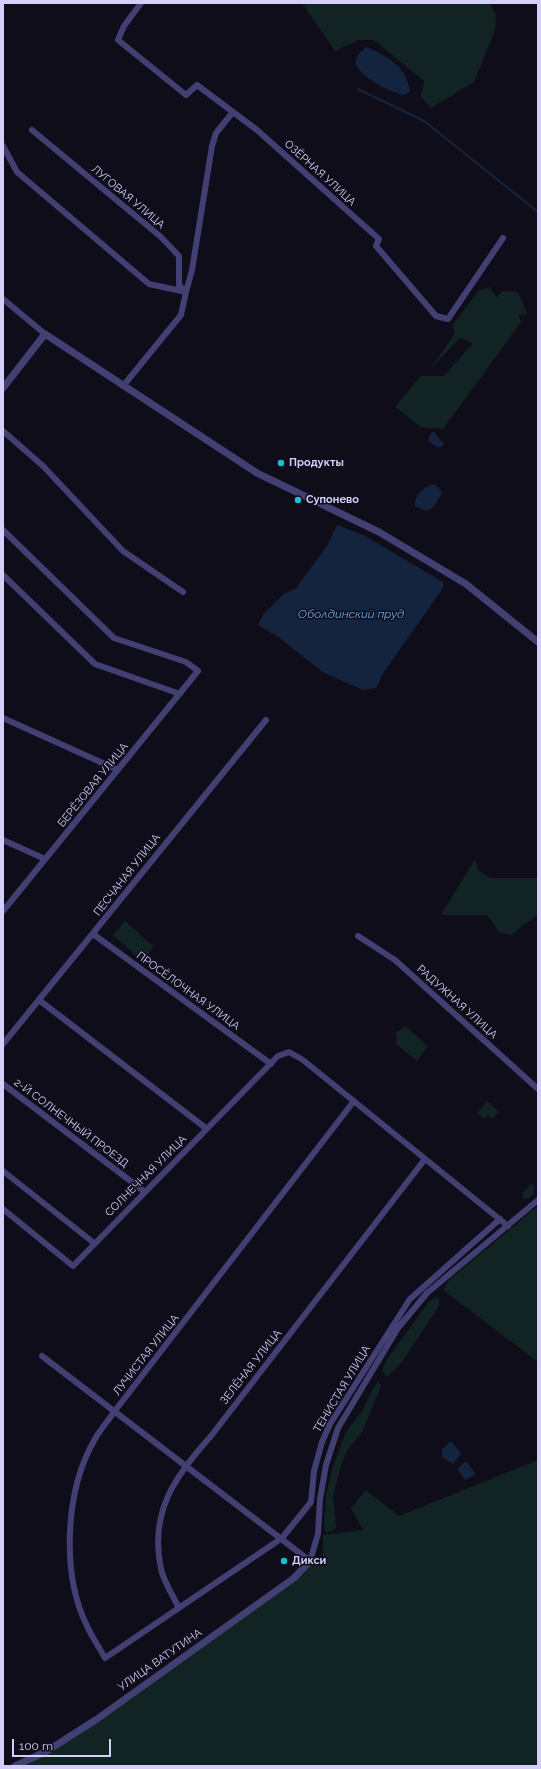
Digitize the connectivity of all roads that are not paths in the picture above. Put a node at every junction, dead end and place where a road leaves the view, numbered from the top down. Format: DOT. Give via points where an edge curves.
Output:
graph roads {
  1 [pos="141,3"];
  2 [pos="233,112"];
  3 [pos="32,130"];
  4 [pos="3,146"];
  5 [pos="503,238"];
  6 [pos="186,292"];
  7 [pos="3,299"];
  8 [pos="45,334"];
  9 [pos="124,386"];
  10 [pos="3,388"];
  11 [pos="3,430"];
  12 [pos="3,530"];
  13 [pos="3,575"];
  14 [pos="183,592"];
  15 [pos="538,642"];
  16 [pos="180,694"];
  17 [pos="3,718"];
  18 [pos="266,720"];
  19 [pos="118,770"];
  20 [pos="3,840"];
  21 [pos="45,859"];
  22 [pos="3,911"];
  23 [pos="93,934"];
  24 [pos="358,936"];
  25 [pos="39,1000"];
  26 [pos="3,1044"];
  27 [pos="271,1064"];
  28 [pos="3,1084"];
  29 [pos="538,1089"];
  30 [pos="354,1101"];
  31 [pos="207,1129"];
  32 [pos="425,1159"];
  33 [pos="3,1171"];
  34 [pos="145,1192"];
  35 [pos="538,1200"];
  36 [pos="3,1209"];
  37 [pos="500,1219"];
  38 [pos="508,1226"];
  39 [pos="94,1243"];
  40 [pos="42,1356"];
  41 [pos="114,1412"];
  42 [pos="185,1466"];
  43 [pos="282,1538"];
  44 [pos="310,1561"];
  45 [pos="179,1608"];
  46 [pos="105,1658"];
  47 [pos="15,1766"];
  1 -- 2 [label="street, ОЗЁРНАЯ УЛИЦА" via="124,26 118,40 186,95 197,85"];
  2 -- 5 [label="street, ОЗЁРНАЯ УЛИЦА" via="257,130 379,239 376,246 436,316 448,319"];
  2 -- 6 [label="street" via="216,132 212,146 192,270"];
  3 -- 6 [label="street, ЛУГОВАЯ УЛИЦА" via="161,237 179,256 179,285"];
  4 -- 6 [label="street" via="17,172 149,284"];
  6 -- 9 [label="street" via="182,315"];
  7 -- 8 [label="street"];
  8 -- 9 [label="street"];
  8 -- 10 [label="street"];
  9 -- 15 [label="street" via="257,473 379,532 466,584"];
  11 -- 14 [label="street" via="43,466 123,551"];
  12 -- 16 [label="street, БЕРЁЗОВАЯ УЛИЦА" via="114,638 186,662 198,671"];
  13 -- 16 [label="street" via="95,664"];
  16 -- 19 [label="street, БЕРЁЗОВАЯ УЛИЦА"];
  17 -- 19 [label="street"];
  18 -- 23 [label="street, ПЕСЧАНАЯ УЛИЦА" via="130,885"];
  19 -- 21 [label="street, БЕРЁЗОВАЯ УЛИЦА"];
  20 -- 21 [label="street"];
  21 -- 22 [label="street, БЕРЁЗОВАЯ УЛИЦА"];
  23 -- 25 [label="street, ПЕСЧАНАЯ УЛИЦА"];
  23 -- 27 [label="street, ПРОСЁЛОЧНАЯ УЛИЦА"];
  24 -- 29 [label="street, РАДУЖНАЯ УЛИЦА" via="395,960"];
  25 -- 26 [label="street, ПЕСЧАНАЯ УЛИЦА"];
  25 -- 31 [label="street"];
  27 -- 30 [label="street, СОЛНЕЧНАЯ УЛИЦА" via="278,1056 289,1052 303,1060"];
  27 -- 31 [label="street, СОЛНЕЧНАЯ УЛИЦА"];
  28 -- 34 [label="street, 2-Й СОЛНЕЧНЫЙ ПРОЕЗД"];
  30 -- 32 [label="street"];
  30 -- 41 [label="street, ЛУЧИСТАЯ УЛИЦА"];
  31 -- 34 [label="street, СОЛНЕЧНАЯ УЛИЦА"];
  32 -- 37 [label="street"];
  32 -- 42 [label="street, ЗЕЛЁНАЯ УЛИЦА" via="211,1436"];
  33 -- 39 [label="street"];
  34 -- 39 [label="street, СОЛНЕЧНАЯ УЛИЦА"];
  35 -- 38 [label="street"];
  36 -- 39 [label="street, СОЛНЕЧНАЯ УЛИЦА" via="73,1266"];
  37 -- 38 [label="street"];
  37 -- 43 [label="street, ТЕНИСТАЯ УЛИЦА" via="410,1299 330,1424 314,1471 311,1502"];
  38 -- 44 [label="street" via="428,1293 398,1328 338,1428 326,1465 320,1499 318,1534"];
  40 -- 41 [label="street"];
  41 -- 42 [label="street"];
  41 -- 46 [label="street, ЛУЧИСТАЯ УЛИЦА" via="94,1440 78,1479 70,1536 75,1591 86,1625"];
  42 -- 43 [label="street"];
  42 -- 45 [label="street, ЗЕЛЁНАЯ УЛИЦА" via="168,1495 158,1530 162,1571"];
  43 -- 44 [label="street"];
  43 -- 45 [label="street, ТЕНИСТАЯ УЛИЦА"];
  44 -- 47 [label="street, УЛИЦА ВАТУТИНА" via="294,1578 97,1719 48,1751"];
  45 -- 46 [label="street, ТЕНИСТАЯ УЛИЦА"];
}
